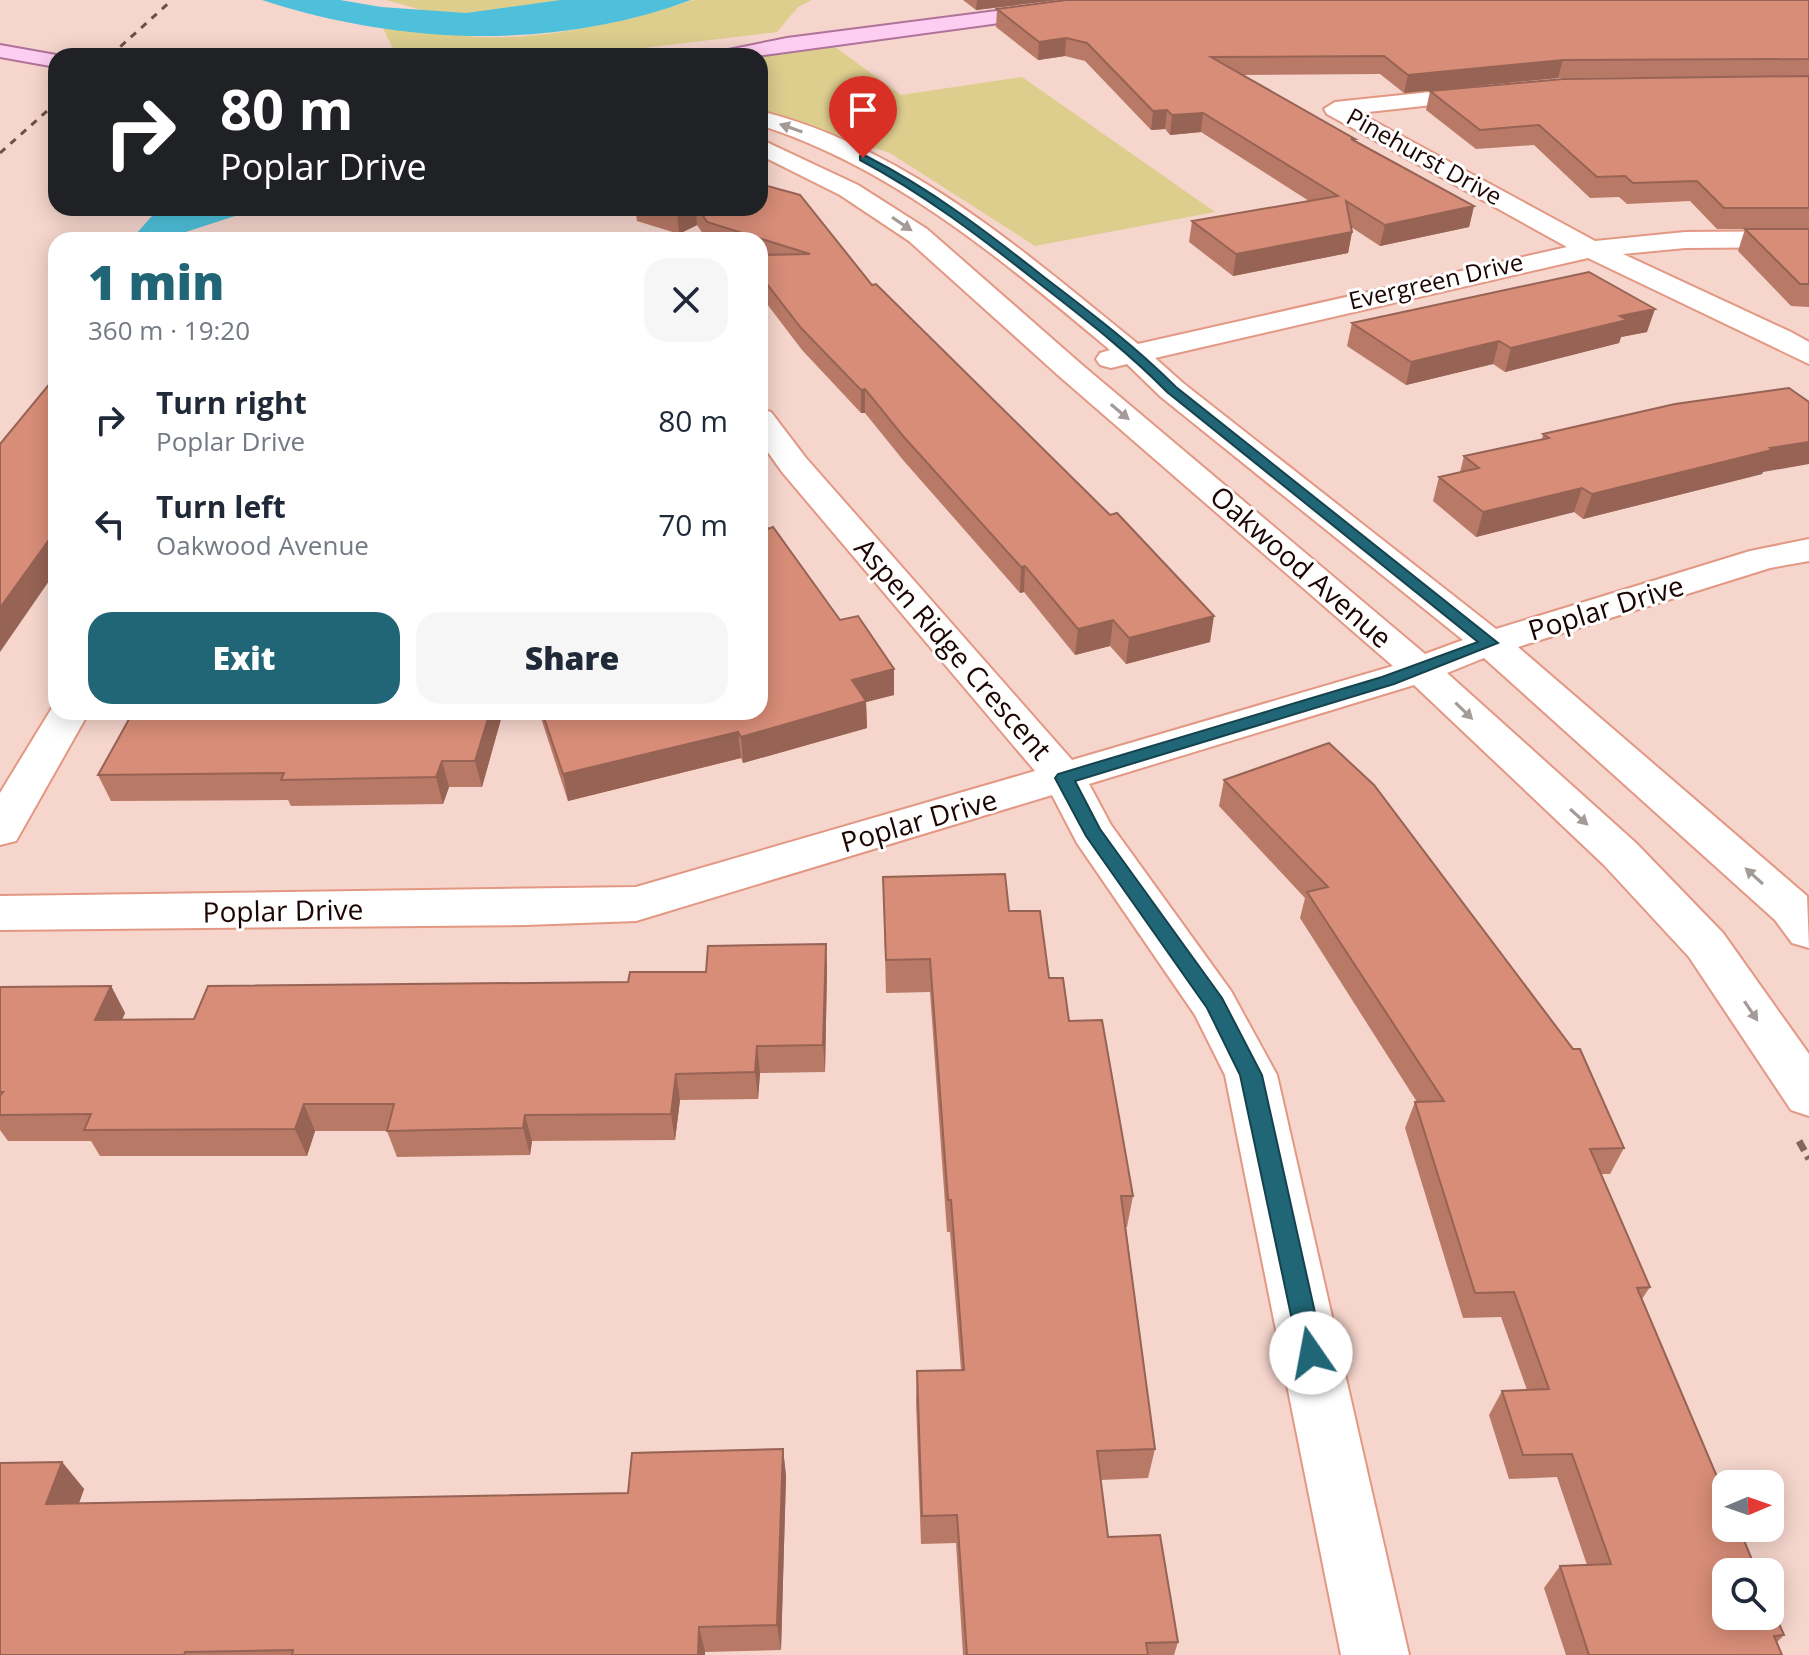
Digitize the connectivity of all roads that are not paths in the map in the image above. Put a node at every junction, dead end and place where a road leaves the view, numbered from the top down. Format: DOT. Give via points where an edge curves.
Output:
graph roads {
  1 [pos="1125,0"];
  2 [pos="766,48"];
  3 [pos="0,51"];
  4 [pos="48,60"];
  5 [pos="1516,91"];
  6 [pos="768,121"];
  7 [pos="768,150"];
  8 [pos="1809,239"];
  9 [pos="1591,249"];
  10 [pos="1135,353"];
  11 [pos="1809,355"];
  12 [pos="1070,370"];
  13 [pos="768,430"];
  14 [pos="1809,550"];
  15 [pos="1490,643"];
  16 [pos="1420,669"];
  17 [pos="64,720"];
  18 [pos="1064,778"];
  19 [pos="0,830"];
  20 [pos="0,913"];
  21 [pos="1809,931"];
  22 [pos="1809,1095"];
  23 [pos="1375,1655"];
  1 -- 2 [label="main road"];
  3 -- 4 [label="main road"];
  5 -- 9 [label="street, Pinehurst Drive" via="1335,109"];
  10 -- 6 [label="street, Oakwood Avenue, one-way" via="970,224 903,179 816,136"];
  7 -- 12 [label="street, Oakwood Avenue, one-way" via="849,190 918,235"];
  8 -- 9 [label="street, Evergreen Drive" via="1685,240"];
  9 -- 10 [label="street, Evergreen Drive"];
  9 -- 11 [label="street, Pinehurst Drive"];
  10 -- 12 [label="street, Evergreen Drive"];
  10 -- 15 [label="street, Oakwood Avenue" via="1172,390"];
  12 -- 16 [label="street, Oakwood Avenue, one-way"];
  13 -- 18 [label="street, Aspen Ridge Crescent"];
  14 -- 15 [label="street, Poplar Drive" via="1763,559"];
  15 -- 16 [label="street, Poplar Drive"];
  21 -- 15 [label="street, Oakwood Avenue, one-way" via="1791,908"];
  16 -- 18 [label="street, Poplar Drive"];
  16 -- 22 [label="street, Oakwood Avenue, one-way" via="1620,854 1706,945"];
  17 -- 19 [label="street"];
  18 -- 20 [label="street, Poplar Drive" via="636,904"];
  18 -- 23 [label="street, Aspen Ridge Crescent" via="1093,832 1214,1004 1251,1075"];
}
